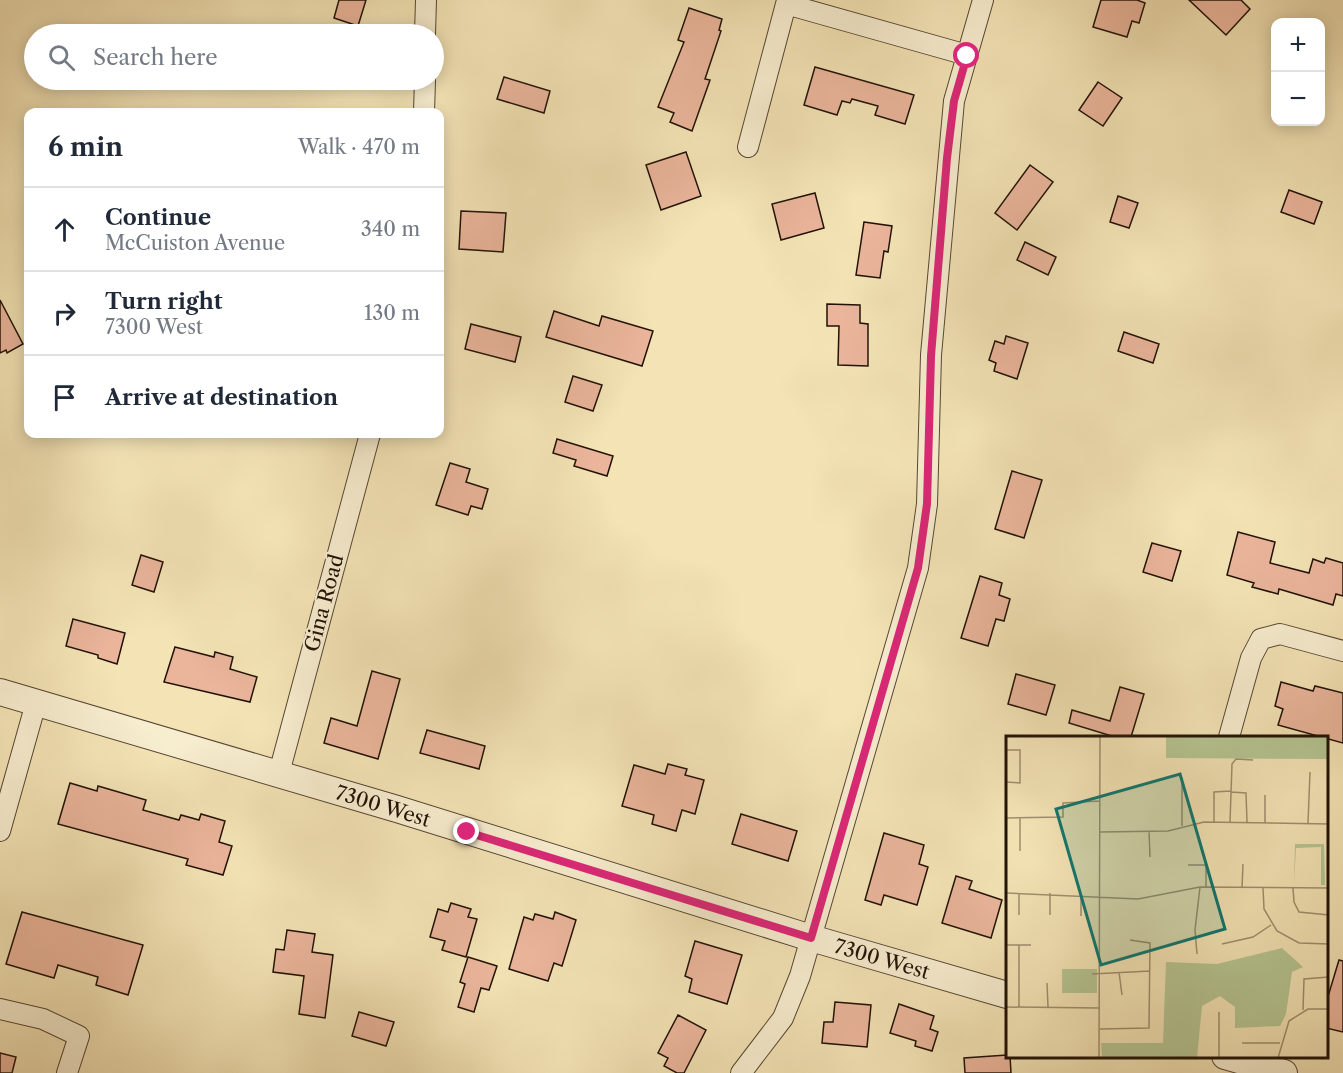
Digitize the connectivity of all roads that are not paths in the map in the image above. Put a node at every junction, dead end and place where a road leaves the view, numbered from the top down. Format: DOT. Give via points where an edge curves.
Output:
graph roads {
  1 [pos="426,0"];
  2 [pos="983,0"];
  3 [pos="425,24"];
  4 [pos="967,56"];
  5 [pos="425,90"];
  6 [pos="424,108"];
  7 [pos="748,147"];
  8 [pos="369,438"];
  9 [pos="1343,651"];
  10 [pos="0,692"];
  11 [pos="36,703"];
  12 [pos="1229,736"];
  13 [pos="279,773"];
  14 [pos="0,831"];
  15 [pos="811,938"];
  16 [pos="1006,994"];
  17 [pos="0,1009"];
  18 [pos="1232,1058"];
  19 [pos="745,1072"];
  20 [pos="67,1073"];
  21 [pos="1284,1073"];
  1 -- 3 [label="street"];
  2 -- 4 [label="street"];
  4 -- 7 [label="street" via="786,4"];
  4 -- 15 [label="street" via="954,101 947,158 931,356 927,504 918,568"];
  5 -- 6 [label="street"];
  8 -- 13 [label="street, Gina Road"];
  9 -- 12 [label="street" via="1280,634 1261,639 1251,658"];
  10 -- 11 [label="street, 7300 West"];
  11 -- 13 [label="street, 7300 West"];
  11 -- 14 [label="street"];
  13 -- 15 [label="street, 7300 West"];
  15 -- 16 [label="street, 7300 West"];
  15 -- 19 [label="street" via="783,1018"];
  17 -- 20 [label="street" via="43,1019 79,1036"];
  18 -- 21 [label="street"];
}
